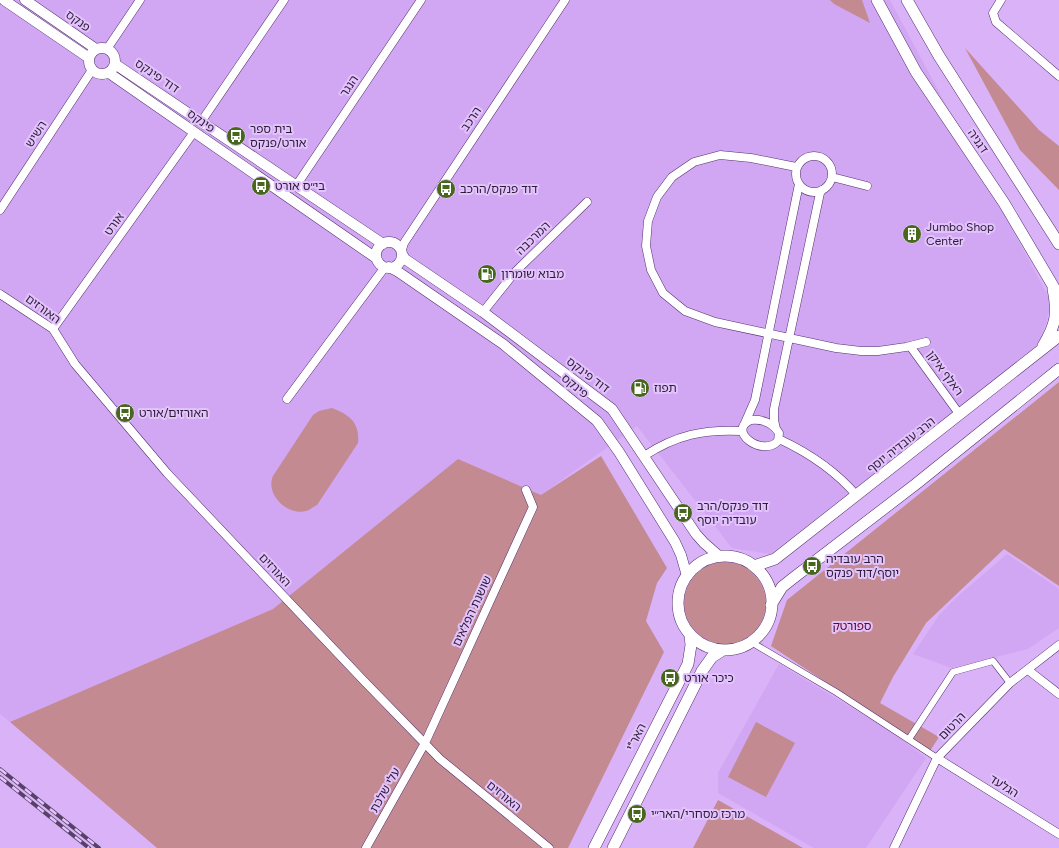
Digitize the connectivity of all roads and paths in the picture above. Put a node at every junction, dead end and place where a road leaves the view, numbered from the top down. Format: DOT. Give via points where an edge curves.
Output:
graph roads {
  1 [pos="25,0"];
  2 [pos="140,0"];
  3 [pos="284,0"];
  4 [pos="421,0"];
  5 [pos="565,0"];
  6 [pos="877,0"];
  7 [pos="907,0"];
  8 [pos="1001,0"];
  9 [pos="2,1"];
  10 [pos="108,48"];
  11 [pos="96,49"];
  12 [pos="89,58"];
  13 [pos="115,64"];
  14 [pos="92,70"];
  15 [pos="109,73"];
  16 [pos="1059,76"];
  17 [pos="201,122"];
  18 [pos="194,132"];
  19 [pos="796,167"];
  20 [pos="832,177"];
  21 [pos="798,184"];
  22 [pos="296,186"];
  23 [pos="867,186"];
  24 [pos="822,190"];
  25 [pos="587,202"];
  26 [pos="0,210"];
  27 [pos="383,244"];
  28 [pos="1059,244"];
  29 [pos="401,254"];
  30 [pos="376,258"];
  31 [pos="387,267"];
  32 [pos="1052,284"];
  33 [pos="0,294"];
  34 [pos="1059,296"];
  35 [pos="483,312"];
  36 [pos="53,329"];
  37 [pos="769,333"];
  38 [pos="1059,336"];
  39 [pos="789,338"];
  40 [pos="926,342"];
  41 [pos="910,346"];
  42 [pos="1040,352"];
  43 [pos="1059,369"];
  44 [pos="287,399"];
  45 [pos="960,415"];
  46 [pos="743,428"];
  47 [pos="776,429"];
  48 [pos="779,440"];
  49 [pos="644,456"];
  50 [pos="526,490"];
  51 [pos="857,496"];
  52 [pos="719,556"];
  53 [pos="754,566"];
  54 [pos="687,576"];
  55 [pos="771,605"];
  56 [pos="690,635"];
  57 [pos="751,642"];
  58 [pos="1059,645"];
  59 [pos="723,650"];
  60 [pos="1028,670"];
  61 [pos="1010,683"];
  62 [pos="1059,694"];
  63 [pos="909,739"];
  64 [pos="425,743"];
  65 [pos="937,758"];
  66 [pos="1059,834"];
  67 [pos="366,848"];
  68 [pos="550,848"];
  69 [pos="594,848"];
  70 [pos="613,848"];
  71 [pos="894,848"];
  1 -- 11 [label="street, פנקס"];
  2 -- 10 [label="street"];
  3 -- 17 [label="street"];
  4 -- 22 [label="street, הנגר"];
  5 -- 29 [label="street, הרכב" via="404,243"];
  6 -- 32 [label="main road, דגניה" via="916,72 1004,203"];
  7 -- 28 [label="main road, דגניה" via="939,56"];
  8 -- 16 [label="street" via="993,13 996,22"];
  9 -- 12 [label="street"];
  10 -- 11 [label="street"];
  10 -- 13 [label="street" via="114,55"];
  11 -- 12 [label="street"];
  12 -- 14 [label="street" via="88,63"];
  13 -- 15 [label="street"];
  13 -- 17 [label="street, דוד פינקס"];
  14 -- 15 [label="street" via="100,75"];
  14 -- 26 [label="street, השיש"];
  15 -- 18 [label="street, פינקס"];
  17 -- 22 [label="street, דוד פינקס"];
  18 -- 30 [label="street, פינקס"];
  18 -- 36 [label="street, אורט"];
  19 -- 20 [label="street" via="806,157 817,155 829,163"];
  19 -- 21 [label="street"];
  19 -- 37 [label="street" via="720,155 694,162 672,177 657,197 648,221 646,246 651,270 664,293 685,311 715,322"];
  20 -- 23 [label="street"];
  20 -- 24 [label="street"];
  21 -- 24 [label="street" via="808,191"];
  21 -- 37 [label="street"];
  22 -- 27 [label="street, דוד פינקס"];
  24 -- 39 [label="street"];
  25 -- 35 [label="street, המרכבה" via="515,272"];
  27 -- 29 [label="street" via="394,243 399,247"];
  27 -- 30 [label="street" via="377,250"];
  29 -- 31 [label="street" via="397,265"];
  29 -- 35 [label="street, דוד פינקס"];
  30 -- 31 [label="street" via="381,265"];
  31 -- 44 [label="street"];
  31 -- 54 [label="street, פינקס" via="397,271 503,344 597,421 675,542"];
  32 -- 34 [label="main road, דגניה"];
  32 -- 42 [label="main road" via="1056,315 1053,328"];
  33 -- 36 [label="street, האורזים"];
  35 -- 49 [label="street, דוד פינקס" via="612,409"];
  36 -- 64 [label="street, האורזים" via="75,364 167,473"];
  37 -- 39 [label="street"];
  37 -- 46 [label="street" via="755,400"];
  38 -- 42 [label="main road, הרב עובדיה יוסף"];
  39 -- 41 [label="street" via="861,351"];
  39 -- 47 [label="street" via="774,410"];
  40 -- 41 [label="street"];
  41 -- 45 [label="street, ראלף איקן"];
  42 -- 45 [label="main road, הרב עובדיה יוסף"];
  43 -- 55 [label="main road" via="904,494 792,579 782,588"];
  45 -- 51 [label="main road, הרב עובדיה יוסף"];
  46 -- 47 [label="street" via="751,420 759,420"];
  46 -- 48 [label="street" via="744,435 749,441 760,446 771,446"];
  46 -- 49 [label="street" via="689,435 671,441"];
  47 -- 48 [label="street"];
  48 -- 51 [label="street" via="816,459"];
  49 -- 52 [label="street, דוד פינקס" via="696,534"];
  50 -- 64 [label="street, שושנת הפלאים" via="533,507"];
  51 -- 53 [label="main road, הרב עובדיה יוסף" via="775,559"];
  52 -- 53 [label="main road" via="741,559"];
  52 -- 54 [label="main road" via="705,560"];
  53 -- 55 [label="main road" via="767,583"];
  54 -- 56 [label="main road" via="679,594 678,609"];
  55 -- 57 [label="main road" via="766,625"];
  56 -- 59 [label="main road" via="702,644"];
  56 -- 69 [label="main road, האר\"י" via="688,664"];
  57 -- 59 [label="main road" via="738,648"];
  57 -- 63 [label="street"];
  58 -- 60 [label="street, הרטום"];
  59 -- 70 [label="main road" via="712,657 702,670"];
  60 -- 61 [label="street, הרטום"];
  60 -- 62 [label="street"];
  61 -- 63 [label="street" via="993,661 953,672"];
  61 -- 65 [label="street, הרטום"];
  63 -- 65 [label="street"];
  64 -- 67 [label="street, עלי שלכת"];
  64 -- 68 [label="street, האורזים" via="440,759"];
  65 -- 66 [label="street, הגלעד"];
  65 -- 71 [label="street, הרטום"];
}
